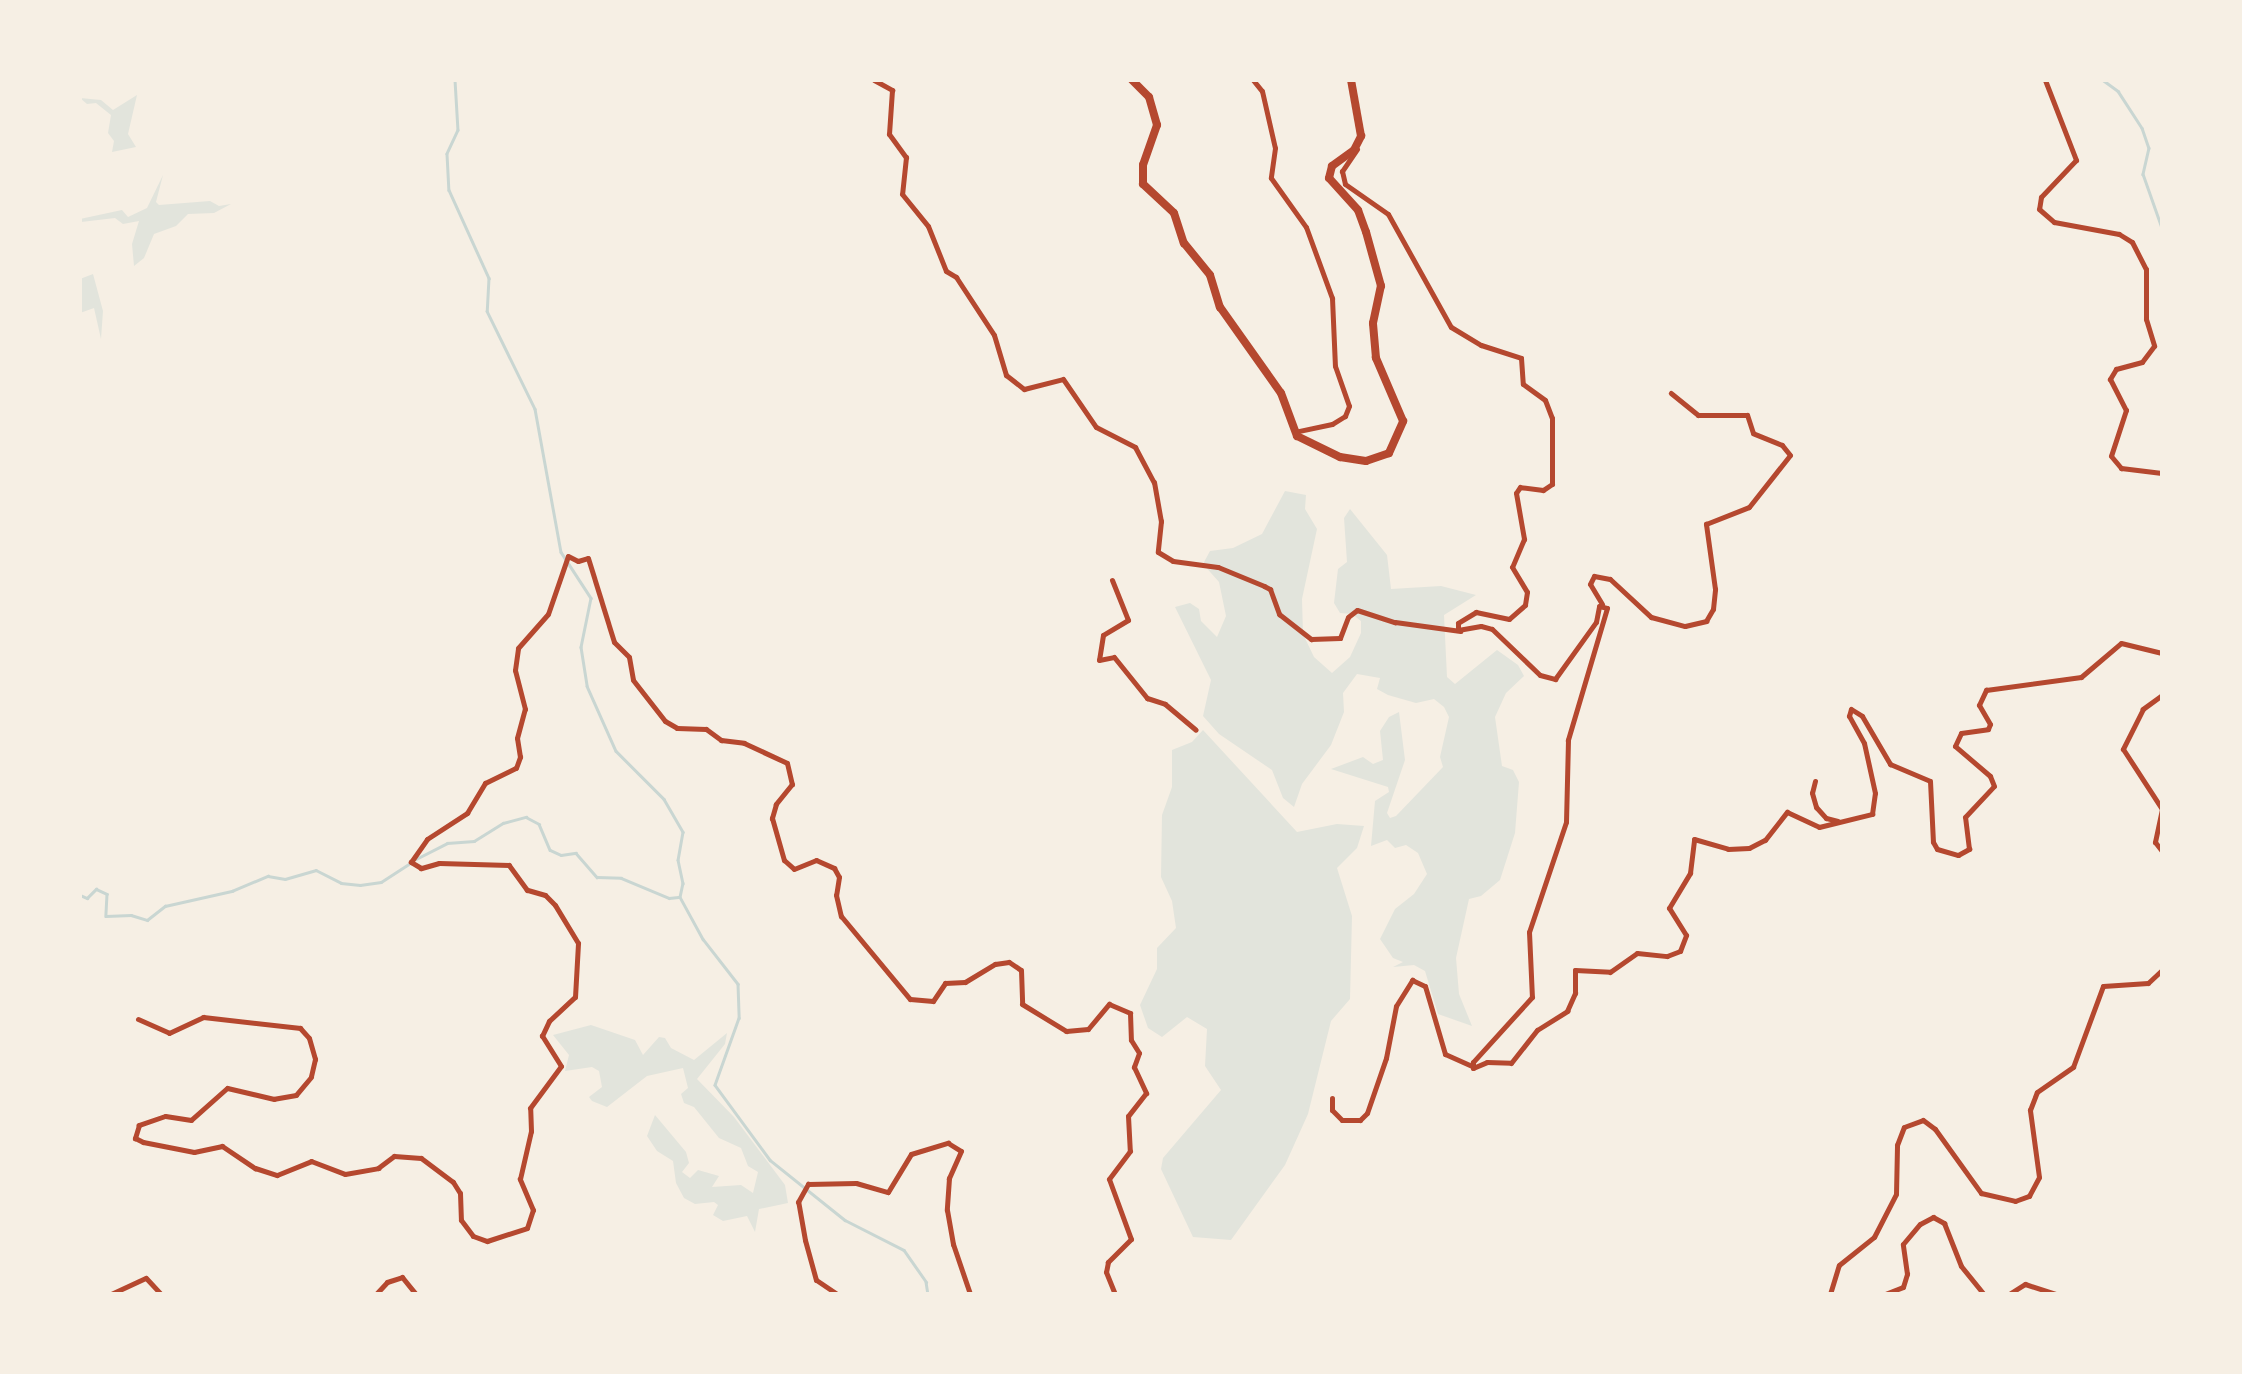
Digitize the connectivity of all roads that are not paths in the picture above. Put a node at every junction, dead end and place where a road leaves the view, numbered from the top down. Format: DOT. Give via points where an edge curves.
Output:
graph roads {
  1 [pos="874,80"];
  2 [pos="1132,80"];
  3 [pos="1253,80"];
  4 [pos="1351,80"];
  5 [pos="2045,80"];
  6 [pos="1357,145"];
  7 [pos="1671,393"];
  8 [pos="1295,432"];
  9 [pos="2162,474"];
  10 [pos="1112,580"];
  11 [pos="1602,604"];
  12 [pos="1460,631"];
  13 [pos="2162,653"];
  14 [pos="2162,695"];
  15 [pos="1196,730"];
  16 [pos="1815,781"];
  17 [pos="1841,821"];
  18 [pos="2162,851"];
  19 [pos="2162,970"];
  20 [pos="138,1019"];
  21 [pos="1472,1066"];
  22 [pos="1332,1098"];
  23 [pos="111,1294"];
  24 [pos="161,1294"];
  25 [pos="376,1294"];
  26 [pos="416,1294"];
  27 [pos="837,1294"];
  28 [pos="970,1294"];
  29 [pos="1115,1294"];
  30 [pos="1830,1294"];
  31 [pos="1885,1294"];
  32 [pos="1984,1294"];
  33 [pos="2010,1294"];
  34 [pos="2055,1294"];
  1 -- 12 [label="street" via="892,90 889,134 906,158 902,194 928,226 946,271 994,335 1006,374 1024,389 1063,379 1096,427 1134,447 1154,482 1158,552 1264,586 1279,614 1311,639 1340,638 1357,610"];
  2 -- 8 [label="main road" via="1149,97 1158,125 1142,165 1143,184 1174,214 1184,243 1210,275 1220,307 1281,392"];
  3 -- 8 [label="street" via="1262,91 1274,148 1271,178 1306,226 1332,298 1335,366 1349,406 1332,424"];
  4 -- 6 [label="main road" via="1360,121"];
  5 -- 9 [label="street" via="2076,160 2041,197 2040,209 2054,222 2119,234 2132,242 2146,268 2146,319 2154,346 2142,362 2116,369 2110,379 2126,410 2110,456 2120,468"];
  6 -- 8 [label="main road" via="1332,166 1329,178 1358,210 1366,232 1381,286 1373,323 1376,358 1403,421 1389,453 1366,460 1314,448"];
  6 -- 12 [label="street" via="1342,171 1345,184 1388,214 1451,327 1521,358 1523,384 1545,400 1552,418 1552,484 1516,493 1524,538 1512,567 1527,592 1526,605 1509,618 1476,612 1458,623"];
  7 -- 11 [label="street" via="1698,415 1747,415 1753,432 1790,455 1748,508 1706,524 1715,589 1706,621 1684,626 1651,618 1610,579 1594,576 1590,584"];
  10 -- 15 [label="street" via="1128,620 1103,635 1098,660 1114,656 1147,698"];
  11 -- 12 [label="street" via="1555,679 1540,674 1492,630"];
  11 -- 21 [label="street" via="1605,619 1568,740 1566,822 1528,932 1532,997"];
  13 -- 17 [label="street" via="2122,642 2081,677 1986,690 1979,704 1988,729 1961,733 1956,746 1994,786 1965,818 1969,849 1958,855 1934,842 1933,785 1890,764 1851,709 1876,802 1870,816"];
  14 -- 18 [label="street" via="2143,708 2123,749 2162,810 2155,842"];
  16 -- 17 [label="street" via="1816,807"];
  17 -- 21 [label="street" via="1810,827 1786,812 1750,848 1694,840 1690,873 1670,908 1686,936 1680,951 1636,953 1610,972 1574,970 1567,1010 1537,1030 1511,1063"];
  19 -- 30 [label="street" via="2148,983 2103,986 2073,1067 2037,1092 2030,1110 2039,1177 2029,1196 1980,1193 1934,1129 1922,1120 1904,1127 1896,1194 1874,1237 1839,1265"];
  20 -- 29 [label="street" via="170,1033 204,1018 300,1028 315,1059 296,1095 274,1100 227,1088 192,1120 158,1118 140,1125 135,1138 194,1152 222,1146 277,1175 311,1161 346,1174 378,1168 394,1156 421,1158 454,1182 462,1220 473,1236 487,1240 528,1228 533,1210 520,1179 530,1108 561,1066 542,1036 574,997 578,943 555,905 527,890 509,865 421,868 411,862 427,840 467,813 486,782 516,768 516,738 526,710 515,670 518,648 548,614 566,558 588,558 614,642 665,722 706,729 787,762 792,784 772,818 784,860 794,869 816,860 834,868 842,916 910,999 933,1001 945,983 965,982 1009,962 1021,970 1022,1004 1066,1030 1082,1033 1109,1004 1130,1013 1139,1053 1134,1067 1146,1093 1128,1116 1130,1150 1110,1179 1131,1239 1108,1262"];
  21 -- 22 [label="street" via="1445,1054 1425,986 1412,980 1396,1006 1367,1113 1342,1120"];
  23 -- 24 [label="street" via="146,1278"];
  25 -- 26 [label="street" via="402,1277"];
  27 -- 28 [label="street" via="816,1280 805,1240 798,1202 808,1184 856,1182 888,1192 911,1154 948,1142 961,1151 949,1178 947,1210"];
  31 -- 32 [label="street" via="1904,1286 1903,1244 1934,1216 1944,1223 1960,1266"];
  33 -- 34 [label="street" via="2026,1284"];
}
